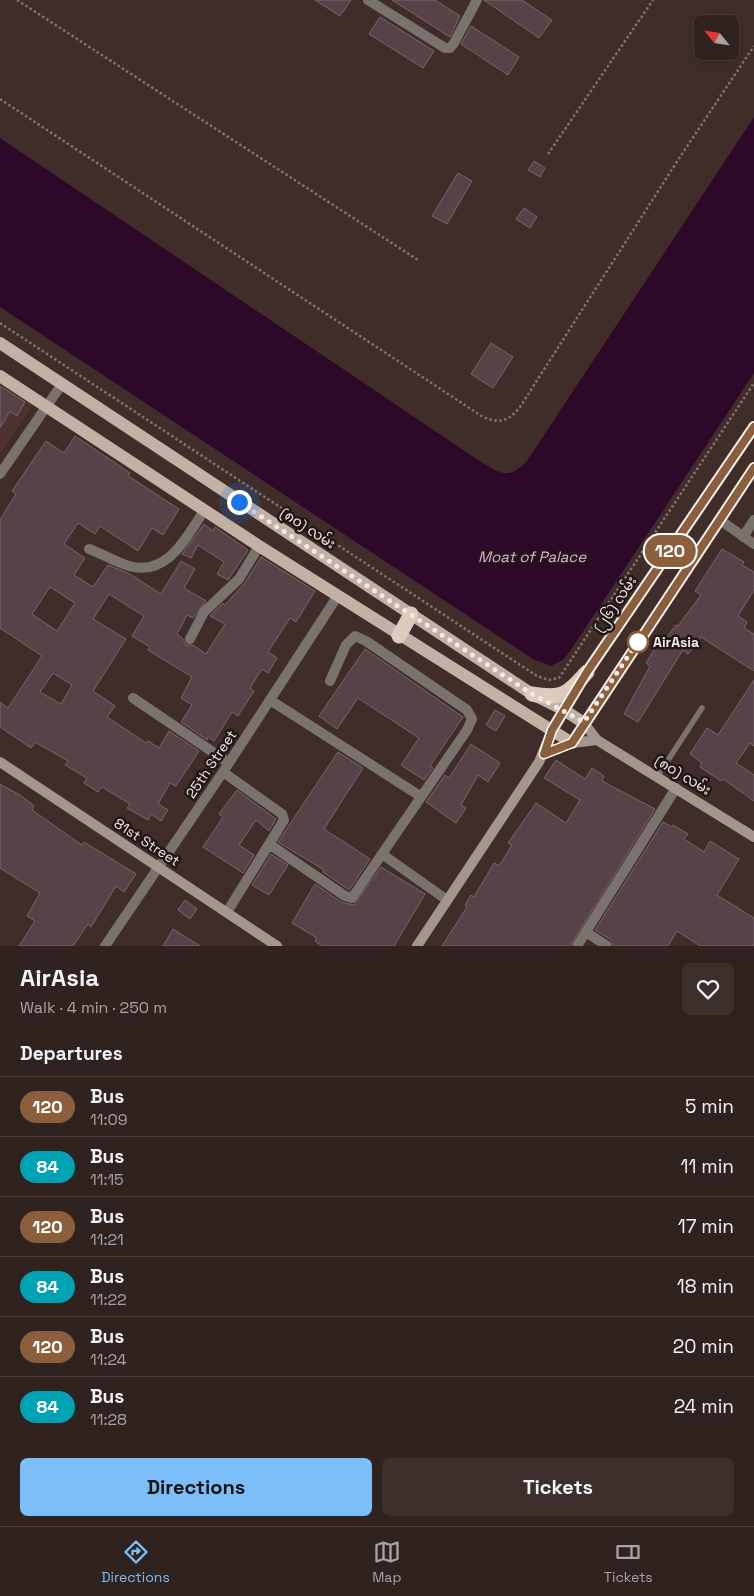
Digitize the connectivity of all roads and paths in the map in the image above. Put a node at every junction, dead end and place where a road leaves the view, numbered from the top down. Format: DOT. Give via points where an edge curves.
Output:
graph roads {
  1 [pos="17,0"];
  2 [pos="368,0"];
  3 [pos="477,0"];
  4 [pos="653,0"];
  5 [pos="381,4"];
  6 [pos="754,46"];
  7 [pos="0,99"];
  8 [pos="548,154"];
  9 [pos="418,260"];
  10 [pos="0,323"];
  11 [pos="0,343"];
  12 [pos="0,376"];
  13 [pos="754,383"];
  14 [pos="62,384"];
  15 [pos="47,407"];
  16 [pos="754,427"];
  17 [pos="754,468"];
  18 [pos="0,474"];
  19 [pos="204,511"];
  20 [pos="720,520"];
  21 [pos="754,520"];
  22 [pos="743,537"];
  23 [pos="754,544"];
  24 [pos="259,546"];
  25 [pos="90,549"];
  26 [pos="337,597"];
  27 [pos="411,614"];
  28 [pos="399,636"];
  29 [pos="190,639"];
  30 [pos="587,672"];
  31 [pos="330,681"];
  32 [pos="532,694"];
  33 [pos="133,698"];
  34 [pos="270,700"];
  35 [pos="702,708"];
  36 [pos="564,710"];
  37 [pos="584,722"];
  38 [pos="552,730"];
  39 [pos="597,740"];
  40 [pos="572,743"];
  41 [pos="544,754"];
  42 [pos="0,762"];
  43 [pos="229,763"];
  44 [pos="223,772"];
  45 [pos="657,777"];
  46 [pos="676,788"];
  47 [pos="420,796"];
  48 [pos="754,837"];
  49 [pos="269,844"];
  50 [pos="382,854"];
  51 [pos="158,866"];
  52 [pos="447,900"];
  53 [pos="227,912"];
  54 [pos="586,932"];
  55 [pos="272,945"];
  56 [pos="105,946"];
  57 [pos="416,946"];
  58 [pos="578,946"];
  59 [pos="607,946"];
  1 -- 9 [label="path"];
  2 -- 5 [label="street"];
  3 -- 5 [label="street" via="450,48 439,46"];
  4 -- 8 [label="path"];
  6 -- 7 [label="path" via="520,407 508,420 498,422 483,417"];
  10 -- 13 [label="path" via="538,676 549,680 559,678"];
  11 -- 14 [label="main road, (၈၀) လမ်း"];
  12 -- 15 [label="main road"];
  14 -- 15 [label="street"];
  14 -- 27 [label="main road, (၈၀) လမ်း"];
  15 -- 18 [label="street"];
  15 -- 19 [label="main road"];
  16 -- 30 [label="main road, (၂၆) လမ်း"];
  17 -- 20 [label="main road"];
  19 -- 24 [label="main road"];
  19 -- 25 [label="street" via="169,559 161,563 142,569 126,566"];
  20 -- 22 [label="street"];
  20 -- 37 [label="main road"];
  21 -- 22 [label="street"];
  22 -- 23 [label="street"];
  24 -- 26 [label="main road"];
  24 -- 29 [label="street" via="239,579 204,612"];
  26 -- 28 [label="main road"];
  26 -- 34 [label="street, 25th Street"];
  27 -- 28 [label="highway"];
  27 -- 32 [label="main road, (၈၀) လမ်း"];
  28 -- 38 [label="main road"];
  30 -- 32 [label="highway" via="566,694 550,697"];
  30 -- 36 [label="main road, (၂၆) လမ်း"];
  31 -- 47 [label="street" via="346,644 355,636 467,710 472,719 466,730"];
  32 -- 36 [label="main road, (၈၀) လမ်း"];
  33 -- 43 [label="street"];
  34 -- 43 [label="street, 25th Street"];
  34 -- 47 [label="street"];
  35 -- 45 [label="lane"];
  36 -- 37 [label="main road, (၈၀) လမ်း"];
  36 -- 38 [label="main road, (၂၆) လမ်း"];
  37 -- 39 [label="main road, (၈၀) လမ်း"];
  37 -- 40 [label="main road"];
  38 -- 40 [label="main road"];
  38 -- 41 [label="main road, (၂၆) လမ်း"];
  39 -- 40 [label="main road"];
  39 -- 45 [label="main road, (၈၀) လမ်း"];
  40 -- 41 [label="main road"];
  41 -- 52 [label="main road, (၂၆) လမ်း"];
  42 -- 51 [label="main road, 81st Street"];
  43 -- 44 [label="street, 25th Street"];
  44 -- 49 [label="street" via="282,814 284,820"];
  44 -- 51 [label="street, 25th Street"];
  45 -- 46 [label="main road, (၈၀) လမ်း"];
  46 -- 48 [label="main road, (၈၀) လမ်း"];
  46 -- 54 [label="street"];
  47 -- 50 [label="street"];
  49 -- 50 [label="street" via="352,898"];
  49 -- 53 [label="street"];
  50 -- 52 [label="street"];
  51 -- 53 [label="main road, 81st Street"];
  51 -- 56 [label="street, 25th Street"];
  52 -- 57 [label="main road, (၂၆) လမ်း"];
  53 -- 55 [label="main road, 81st Street"];
  54 -- 58 [label="street"];
  54 -- 59 [label="street"];
}
